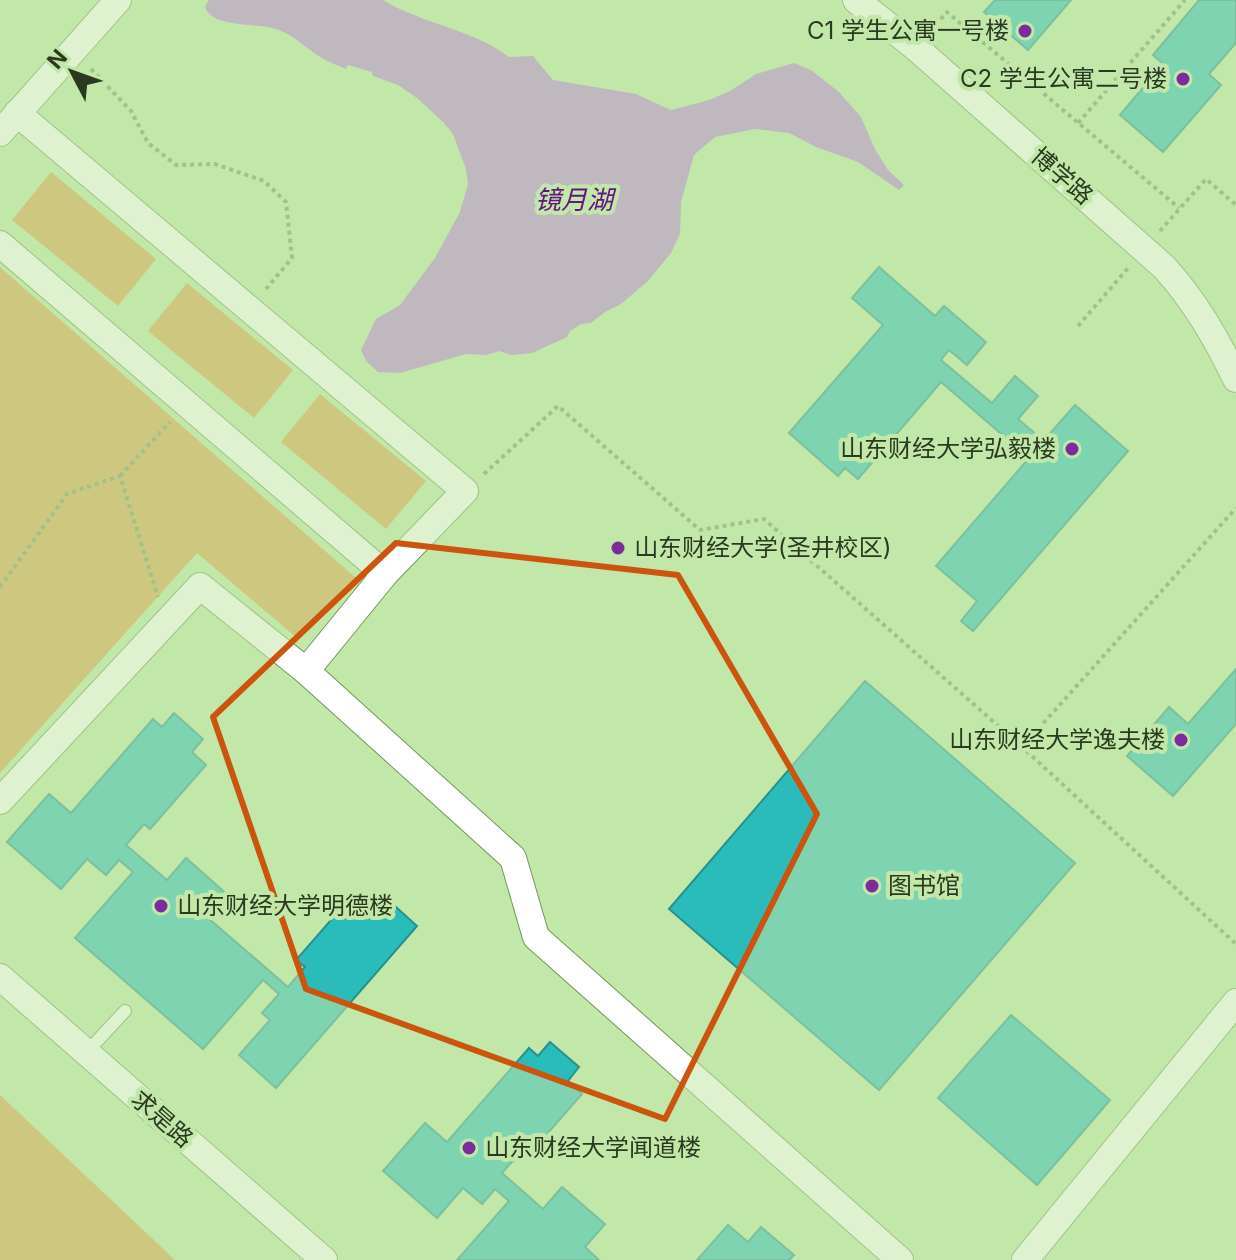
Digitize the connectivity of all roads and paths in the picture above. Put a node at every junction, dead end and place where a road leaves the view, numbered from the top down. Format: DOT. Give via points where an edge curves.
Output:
graph roads {
  1 [pos="118,0"];
  2 [pos="856,0"];
  3 [pos="1185,0"];
  4 [pos="947,12"];
  5 [pos="74,50"];
  6 [pos="9,123"];
  7 [pos="1078,123"];
  8 [pos="1236,205"];
  9 [pos="1179,208"];
  10 [pos="0,244"];
  11 [pos="1144,249"];
  12 [pos="249,309"];
  13 [pos="1078,326"];
  14 [pos="1236,379"];
  15 [pos="187,404"];
  16 [pos="120,476"];
  17 [pos="465,491"];
  18 [pos="1236,508"];
  19 [pos="385,574"];
  20 [pos="0,587"];
  21 [pos="166,623"];
  22 [pos="306,671"];
  23 [pos="1022,747"];
  24 [pos="0,801"];
  25 [pos="1236,944"];
  26 [pos="0,977"];
  27 [pos="1236,1002"];
  28 [pos="125,1011"];
  29 [pos="86,1053"];
  30 [pos="324,1260"];
  31 [pos="900,1260"];
  32 [pos="1025,1260"];
  1 -- 5 [label="street"];
  2 -- 11 [label="street, 博学路"];
  3 -- 7 [label="path"];
  4 -- 7 [label="path"];
  5 -- 6 [label="street"];
  5 -- 12 [label="path" via="131,111 148,143 176,165 215,164 264,181 286,202 292,258"];
  6 -- 12 [label="street"];
  7 -- 9 [label="path"];
  8 -- 9 [label="path" via="1206,179"];
  9 -- 11 [label="path"];
  10 -- 15 [label="street"];
  11 -- 13 [label="path"];
  11 -- 14 [label="street, 博学路" via="1191,297"];
  12 -- 17 [label="street"];
  15 -- 16 [label="path"];
  15 -- 19 [label="street"];
  16 -- 20 [label="path" via="67,494"];
  16 -- 21 [label="path"];
  17 -- 19 [label="street"];
  17 -- 23 [label="path" via="558,406 700,530 764,519"];
  18 -- 23 [label="path"];
  19 -- 22 [label="street"];
  21 -- 22 [label="street" via="200,586"];
  21 -- 24 [label="street"];
  22 -- 31 [label="street" via="513,858 536,937"];
  23 -- 25 [label="path"];
  26 -- 29 [label="street, 求是路"];
  27 -- 32 [label="street"];
  28 -- 29 [label="lane"];
  29 -- 30 [label="street, 求是路"];
}
